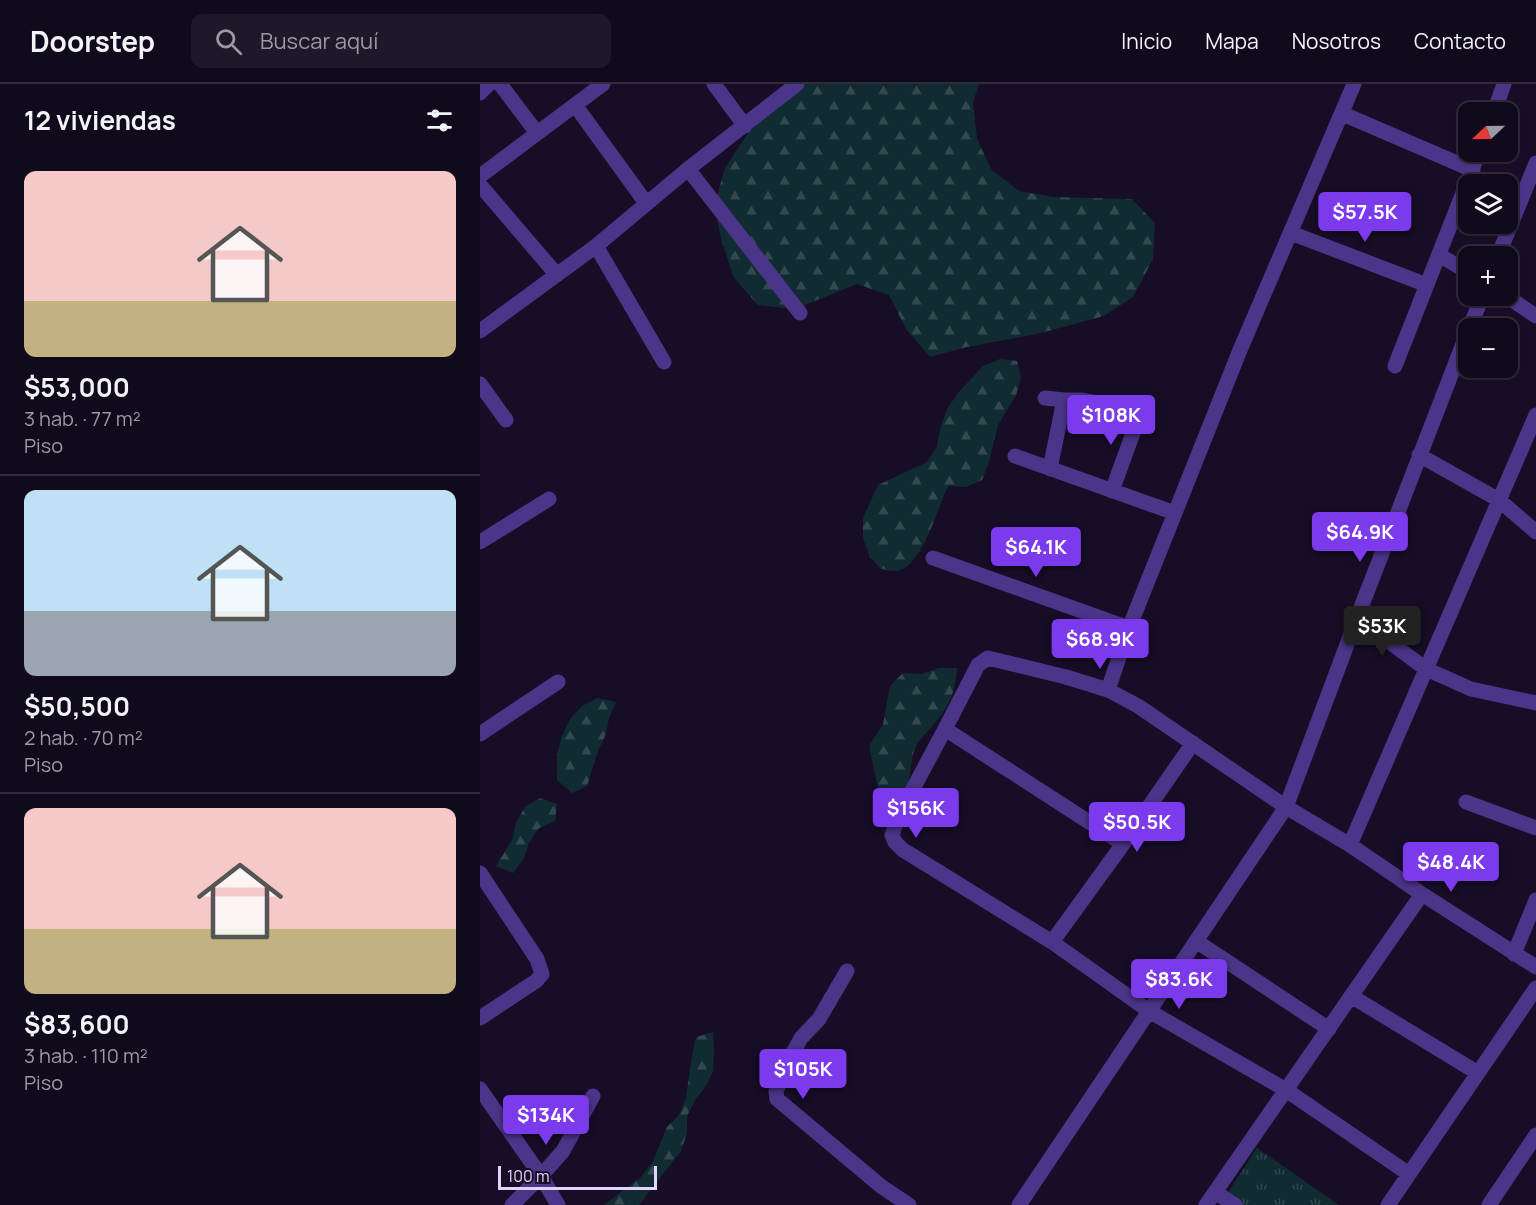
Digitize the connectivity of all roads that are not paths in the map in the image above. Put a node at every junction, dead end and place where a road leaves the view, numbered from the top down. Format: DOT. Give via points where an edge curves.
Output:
graph roads {
  1 [pos="489,84"];
  2 [pos="500,84"];
  3 [pos="603,84"];
  4 [pos="714,84"];
  5 [pos="797,84"];
  6 [pos="1354,84"];
  7 [pos="1504,84"];
  8 [pos="480,93"];
  9 [pos="1498,102"];
  10 [pos="575,105"];
  11 [pos="1343,114"];
  12 [pos="745,126"];
  13 [pos="537,134"];
  14 [pos="1476,162"];
  15 [pos="1536,163"];
  16 [pos="688,169"];
  17 [pos="1473,170"];
  18 [pos="480,176"];
  19 [pos="480,185"];
  20 [pos="646,203"];
  21 [pos="1291,233"];
  22 [pos="596,246"];
  23 [pos="1502,246"];
  24 [pos="1439,255"];
  25 [pos="1458,266"];
  26 [pos="557,275"];
  27 [pos="1427,285"];
  28 [pos="1518,304"];
  29 [pos="800,313"];
  30 [pos="1536,316"];
  31 [pos="480,331"];
  32 [pos="1458,358"];
  33 [pos="664,362"];
  34 [pos="1395,366"];
  35 [pos="480,384"];
  36 [pos="1045,398"];
  37 [pos="1064,400"];
  38 [pos="1536,415"];
  39 [pos="506,420"];
  40 [pos="1419,455"];
  41 [pos="1016,456"];
  42 [pos="1050,469"];
  43 [pos="1112,491"];
  44 [pos="549,499"];
  45 [pos="1499,500"];
  46 [pos="1175,513"];
  47 [pos="1536,532"];
  48 [pos="480,542"];
  49 [pos="933,558"];
  50 [pos="1357,618"];
  51 [pos="1129,628"];
  52 [pos="1426,669"];
  53 [pos="558,682"];
  54 [pos="1108,690"];
  55 [pos="1536,703"];
  56 [pos="945,729"];
  57 [pos="480,734"];
  58 [pos="1193,743"];
  59 [pos="1466,802"];
  60 [pos="1286,807"];
  61 [pos="1536,828"];
  62 [pos="1123,844"];
  63 [pos="1350,845"];
  64 [pos="480,873"];
  65 [pos="1422,894"];
  66 [pos="1536,900"];
  67 [pos="1196,941"];
  68 [pos="1052,942"];
  69 [pos="1514,954"];
  70 [pos="1536,967"];
  71 [pos="847,971"];
  72 [pos="1536,988"];
  73 [pos="1351,996"];
  74 [pos="1149,1011"];
  75 [pos="480,1018"];
  76 [pos="1329,1029"];
  77 [pos="1478,1073"];
  78 [pos="480,1089"];
  79 [pos="1286,1090"];
  80 [pos="593,1096"];
  81 [pos="1536,1135"];
  82 [pos="1409,1174"];
  83 [pos="541,1176"];
  84 [pos="1215,1192"];
  85 [pos="512,1205"];
  86 [pos="558,1205"];
  87 [pos="909,1205"];
  88 [pos="1020,1205"];
  89 [pos="1206,1205"];
  90 [pos="1234,1205"];
  91 [pos="1388,1205"];
  92 [pos="1489,1205"];
  1 -- 8 [label="street"];
  2 -- 13 [label="street"];
  3 -- 10 [label="street"];
  4 -- 12 [label="street"];
  5 -- 12 [label="street"];
  6 -- 11 [label="street"];
  7 -- 9 [label="street"];
  10 -- 13 [label="street"];
  10 -- 20 [label="street"];
  11 -- 17 [label="street"];
  11 -- 21 [label="street"];
  12 -- 16 [label="street"];
  13 -- 18 [label="street"];
  14 -- 17 [label="street"];
  15 -- 23 [label="street"];
  16 -- 20 [label="street"];
  16 -- 29 [label="street"];
  17 -- 24 [label="street"];
  19 -- 26 [label="street"];
  20 -- 22 [label="street"];
  21 -- 27 [label="street"];
  21 -- 46 [label="street"];
  22 -- 26 [label="street"];
  22 -- 33 [label="street"];
  24 -- 25 [label="street"];
  24 -- 27 [label="street"];
  26 -- 31 [label="street"];
  27 -- 34 [label="street"];
  28 -- 30 [label="street"];
  32 -- 40 [label="street"];
  35 -- 39 [label="street"];
  36 -- 37 [label="street"];
  37 -- 42 [label="street"];
  37 -- 43 [label="street" via="1141,411"];
  38 -- 45 [label="street"];
  40 -- 45 [label="street"];
  40 -- 50 [label="street"];
  41 -- 42 [label="street"];
  42 -- 43 [label="street"];
  43 -- 46 [label="street"];
  44 -- 48 [label="street"];
  45 -- 47 [label="street"];
  45 -- 52 [label="street"];
  46 -- 51 [label="street"];
  49 -- 51 [label="street"];
  50 -- 52 [label="street"];
  50 -- 60 [label="street"];
  51 -- 54 [label="street"];
  52 -- 55 [label="street" via="1471,689"];
  52 -- 63 [label="street"];
  53 -- 57 [label="street"];
  54 -- 56 [label="street" via="988,658 978,665"];
  54 -- 58 [label="street"];
  56 -- 62 [label="street"];
  56 -- 68 [label="street" via="900,813 892,835 895,842 917,860"];
  58 -- 60 [label="street"];
  58 -- 62 [label="street"];
  59 -- 61 [label="street"];
  60 -- 63 [label="street"];
  60 -- 67 [label="street"];
  62 -- 68 [label="street"];
  63 -- 65 [label="street"];
  64 -- 75 [label="street" via="537,959 542,974"];
  65 -- 69 [label="street"];
  65 -- 73 [label="street"];
  66 -- 69 [label="street"];
  67 -- 74 [label="street"];
  67 -- 76 [label="street"];
  68 -- 74 [label="street"];
  69 -- 70 [label="street"];
  71 -- 87 [label="street" via="819,1019 801,1038 776,1091 777,1099"];
  72 -- 77 [label="street"];
  73 -- 76 [label="street"];
  73 -- 77 [label="street"];
  74 -- 79 [label="street"];
  74 -- 88 [label="street"];
  76 -- 79 [label="street"];
  77 -- 82 [label="street"];
  78 -- 83 [label="street"];
  79 -- 82 [label="street"];
  79 -- 84 [label="street"];
  80 -- 83 [label="street" via="563,1151"];
  81 -- 92 [label="street"];
  82 -- 91 [label="street"];
  83 -- 85 [label="street"];
  83 -- 86 [label="street"];
  84 -- 89 [label="street"];
  84 -- 90 [label="street"];
}
